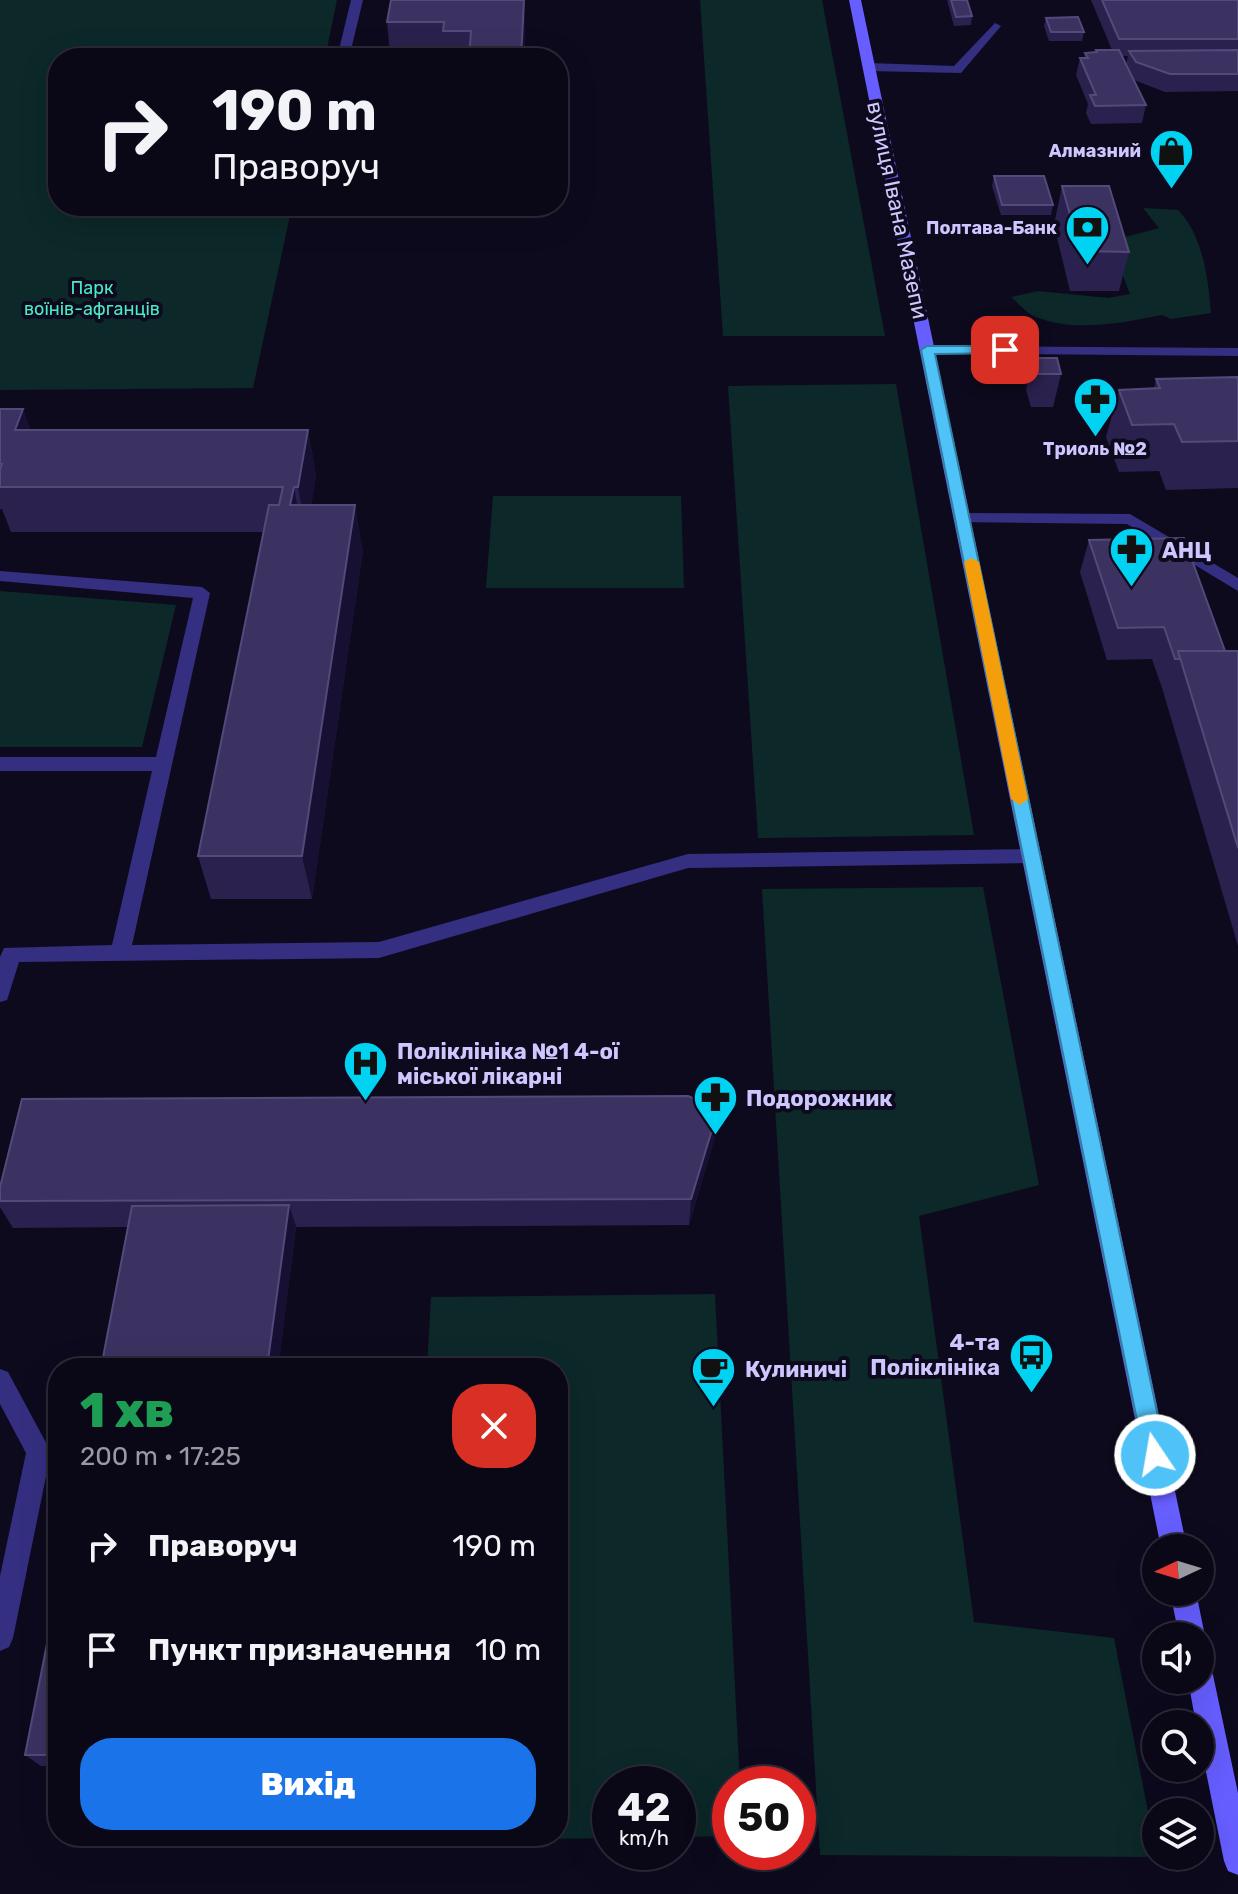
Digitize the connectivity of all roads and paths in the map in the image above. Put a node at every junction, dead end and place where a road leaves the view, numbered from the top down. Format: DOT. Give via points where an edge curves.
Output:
graph roads {
  1 [pos="357,0"];
  2 [pos="855,0"];
  3 [pos="995,26"];
  4 [pos="345,48"];
  5 [pos="869,67"];
  6 [pos="927,350"];
  7 [pos="1238,352"];
  8 [pos="962,518"];
  9 [pos="0,576"];
  10 [pos="1238,585"];
  11 [pos="0,764"];
  12 [pos="163,764"];
  13 [pos="1032,856"];
  14 [pos="120,954"];
  15 [pos="0,994"];
  16 [pos="0,1380"];
  17 [pos="1171,1534"];
  18 [pos="0,1638"];
  19 [pos="1205,1694"];
  20 [pos="1233,1810"];
  21 [pos="1238,1861"];
  1 -- 4 [label="street"];
  2 -- 5 [label="main road, вулиця Івана Мазепи"];
  3 -- 5 [label="street" via="957,70"];
  5 -- 6 [label="main road, вулиця Івана Мазепи"];
  6 -- 7 [label="street"];
  6 -- 8 [label="main road, вулиця Івана Мазепи"];
  8 -- 10 [label="street" via="1130,519"];
  8 -- 13 [label="main road, вулиця Івана Мазепи"];
  9 -- 12 [label="street" via="202,593"];
  11 -- 12 [label="street"];
  12 -- 14 [label="street"];
  13 -- 14 [label="street" via="688,861 379,950"];
  13 -- 17 [label="main road, вулиця Івана Мазепи"];
  14 -- 15 [label="street" via="11,954"];
  16 -- 18 [label="street" via="39,1452"];
  19 -- 20 [label="main road"];
  20 -- 21 [label="main road"];
}
